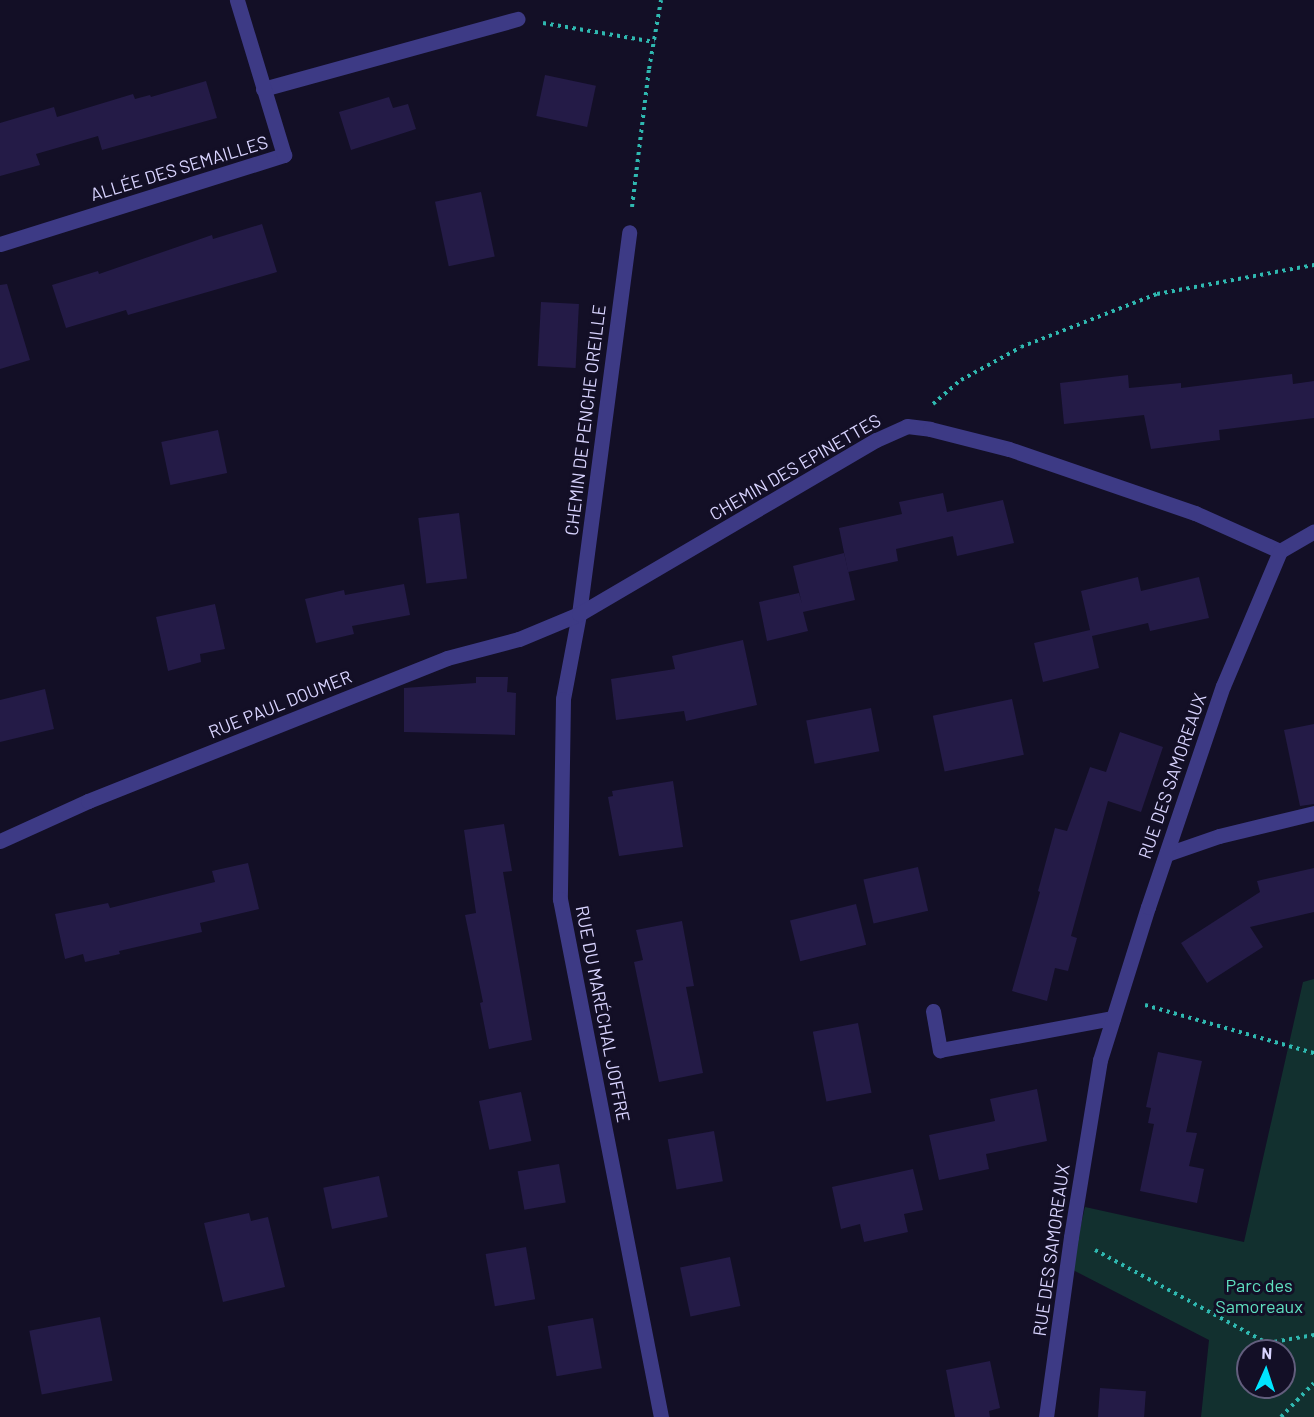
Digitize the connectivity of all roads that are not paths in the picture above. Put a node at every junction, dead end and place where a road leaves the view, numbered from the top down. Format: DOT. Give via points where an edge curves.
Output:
graph roads {
  1 [pos="237,0"];
  2 [pos="518,19"];
  3 [pos="263,89"];
  4 [pos="629,232"];
  5 [pos="0,244"];
  6 [pos="1314,531"];
  7 [pos="1280,551"];
  8 [pos="579,614"];
  9 [pos="1314,813"];
  10 [pos="0,841"];
  11 [pos="1167,854"];
  12 [pos="933,1011"];
  13 [pos="1113,1018"];
  14 [pos="660,1417"];
  15 [pos="1046,1417"];
  1 -- 3 [label="street, ALLÉE DES SEMAILLES"];
  2 -- 3 [label="street"];
  3 -- 5 [label="street, ALLÉE DES SEMAILLES" via="284,155"];
  4 -- 8 [label="street, CHEMIN DE PENCHE OREILLE"];
  6 -- 7 [label="street"];
  7 -- 8 [label="street, CHEMIN DES EPINETTES" via="1195,513 1009,449 907,426"];
  7 -- 11 [label="street, RUE DES SAMOREAUX" via="1223,686"];
  8 -- 10 [label="street, RUE PAUL DOUMER" via="519,639 447,658 88,801"];
  8 -- 14 [label="street, RUE DU MARÉCHAL JOFFRE" via="563,699 560,898"];
  9 -- 11 [label="street" via="1219,836"];
  11 -- 13 [label="street, RUE DES SAMOREAUX"];
  12 -- 13 [label="street" via="940,1050"];
  13 -- 15 [label="street, RUE DES SAMOREAUX" via="1100,1060"];
}
